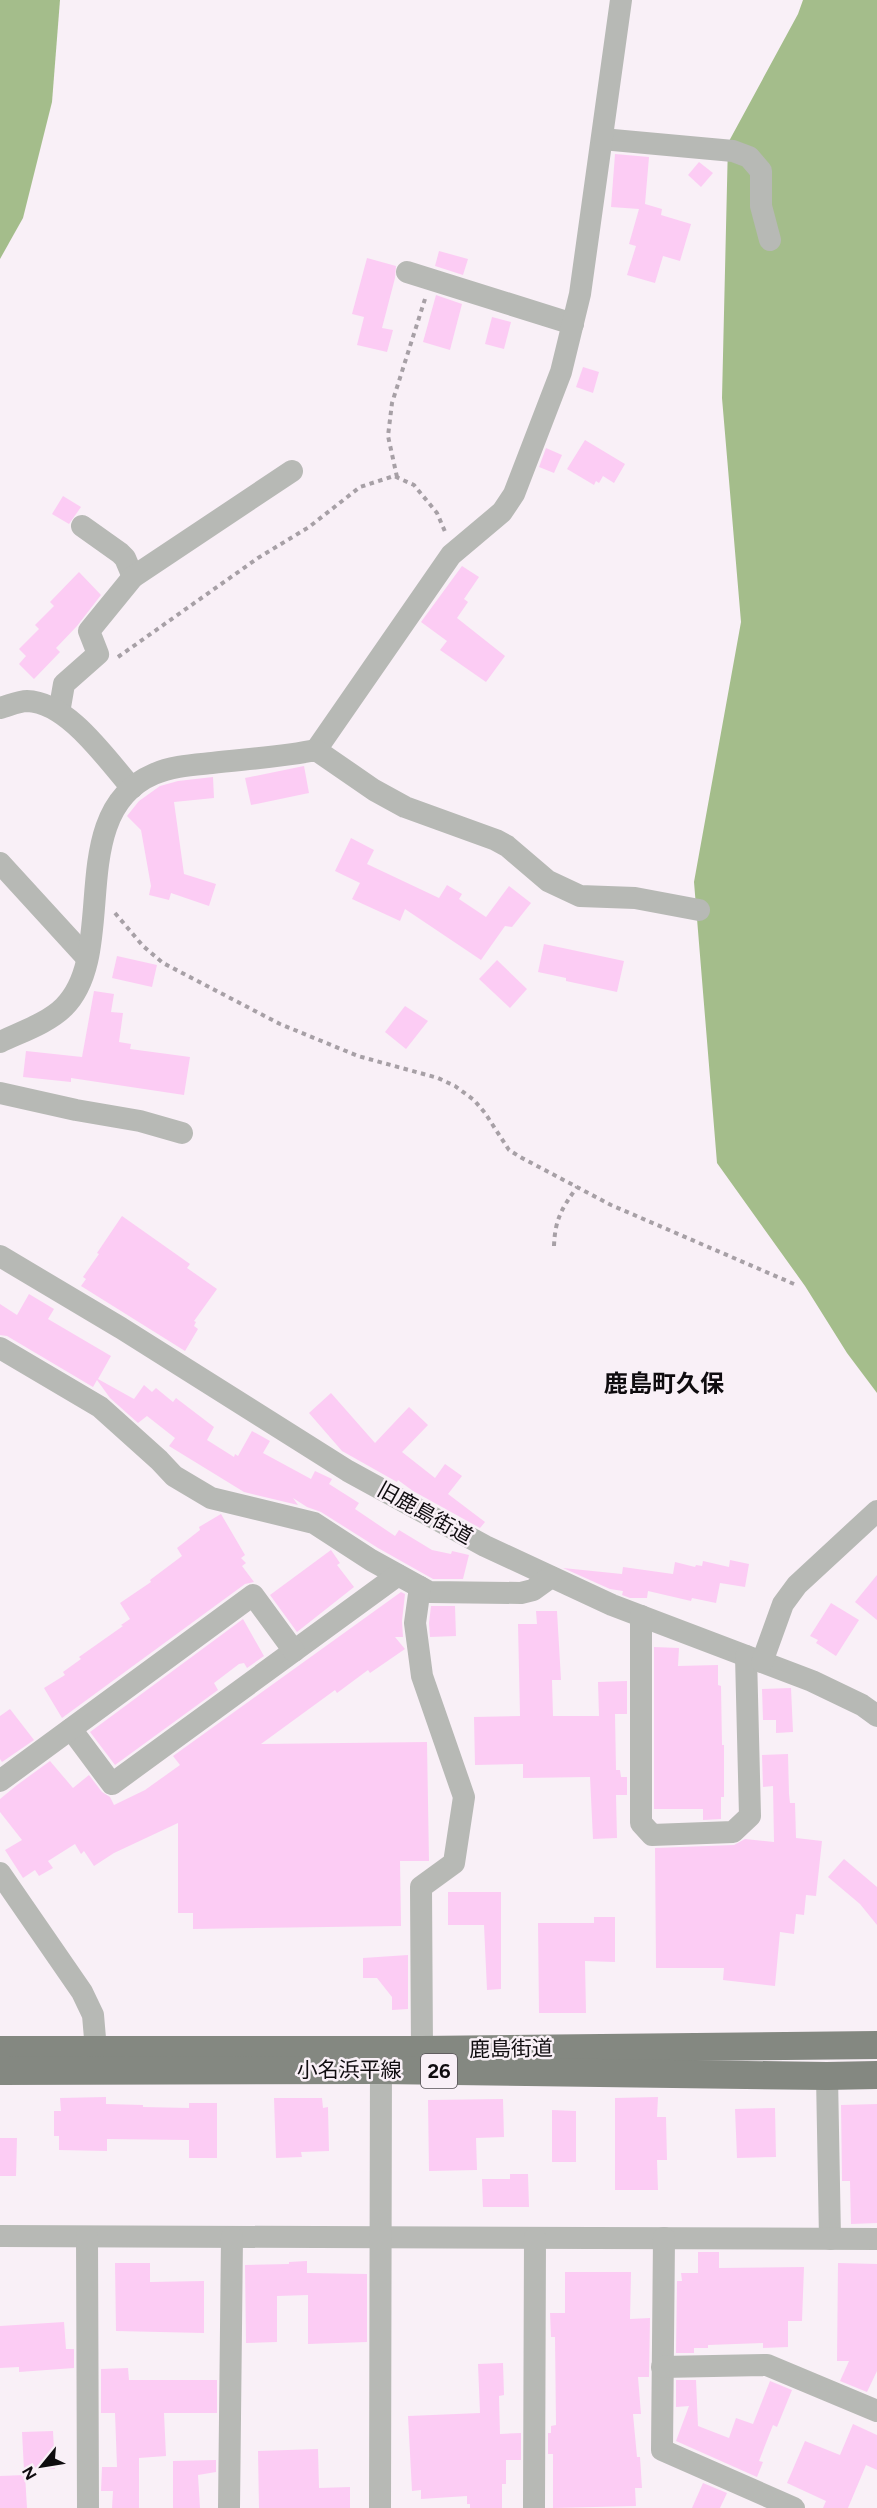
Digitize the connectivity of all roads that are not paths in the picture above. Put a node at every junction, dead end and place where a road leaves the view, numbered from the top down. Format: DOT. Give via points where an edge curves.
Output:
graph roads {
  1 [pos="621,0"];
  2 [pos="602,139"];
  3 [pos="770,240"];
  4 [pos="407,272"];
  5 [pos="573,324"];
  6 [pos="292,471"];
  7 [pos="82,526"];
  8 [pos="133,577"];
  9 [pos="60,706"];
  10 [pos="0,708"];
  11 [pos="316,750"];
  12 [pos="132,788"];
  13 [pos="0,863"];
  14 [pos="699,910"];
  15 [pos="87,958"];
  16 [pos="0,1042"];
  17 [pos="0,1093"];
  18 [pos="182,1133"];
  19 [pos="0,1256"];
  20 [pos="0,1348"];
  21 [pos="877,1511"];
  22 [pos="398,1575"];
  23 [pos="551,1577"];
  24 [pos="420,1587"];
  25 [pos="641,1616"];
  26 [pos="294,1651"];
  27 [pos="754,1659"];
  28 [pos="877,1716"];
  29 [pos="71,1729"];
  30 [pos="0,1781"];
  31 [pos="0,1873"];
  32 [pos="877,2044"];
  33 [pos="422,2049"];
  34 [pos="0,2050"];
  35 [pos="96,2050"];
  36 [pos="381,2059"];
  37 [pos="0,2071"];
  38 [pos="877,2074"];
  39 [pos="827,2076"];
  40 [pos="0,2236"];
  41 [pos="87,2236"];
  42 [pos="232,2237"];
  43 [pos="381,2238"];
  44 [pos="536,2238"];
  45 [pos="664,2238"];
  46 [pos="830,2239"];
  47 [pos="877,2239"];
  48 [pos="662,2367"];
  49 [pos="877,2411"];
  50 [pos="762,2502"];
  51 [pos="88,2508"];
  52 [pos="229,2508"];
  53 [pos="380,2508"];
  54 [pos="534,2508"];
  55 [pos="794,2508"];
  1 -- 2 [label="street"];
  2 -- 3 [label="street" via="743,154 761,171 761,206"];
  2 -- 5 [label="street"];
  4 -- 5 [label="street"];
  5 -- 11 [label="street" via="561,372 514,494 502,512 453,553"];
  6 -- 8 [label="street"];
  7 -- 8 [label="street" via="125,558"];
  8 -- 9 [label="street" via="89,631 98,654 64,684"];
  10 -- 12 [label="street" via="26,701 49,706 81,731"];
  11 -- 12 [label="street" via="171,768"];
  11 -- 14 [label="street" via="405,807 507,846 548,881 579,896 635,898"];
  12 -- 15 [label="street" via="123,796 100,847"];
  13 -- 15 [label="street"];
  15 -- 16 [label="street" via="82,981 63,1008"];
  17 -- 18 [label="street"];
  19 -- 23 [label="street, 旧鹿島街道" via="348,1471 485,1546"];
  20 -- 22 [label="street" via="100,1407 194,1490 211,1498 314,1523"];
  21 -- 27 [label="street" via="797,1586"];
  22 -- 24 [label="street"];
  22 -- 26 [label="street"];
  23 -- 24 [label="street" via="521,1593 435,1593"];
  23 -- 25 [label="street, 旧鹿島街道"];
  24 -- 33 [label="street" via="415,1623 423,1676 464,1797 454,1863 421,1887"];
  25 -- 27 [label="street, 旧鹿島街道"];
  25 -- 27 [label="street" via="641,1823 652,1835 733,1832 750,1816"];
  26 -- 29 [label="street" via="112,1784"];
  26 -- 29 [label="street" via="254,1595"];
  27 -- 28 [label="street, 旧鹿島街道" via="812,1681"];
  29 -- 30 [label="street"];
  31 -- 35 [label="street" via="82,1992 93,2015"];
  32 -- 33 [label="main road, 鹿島街道 / 26"];
  33 -- 36 [label="main road, 鹿島街道 / 26"];
  34 -- 35 [label="main road, 鹿島街道 / 26"];
  35 -- 36 [label="main road, 鹿島街道 / 26"];
  36 -- 37 [label="main road, 小名浜平線 / 26"];
  36 -- 39 [label="main road, 小名浜平線 / 26"];
  36 -- 43 [label="street"];
  38 -- 39 [label="main road, 小名浜平線 / 26"];
  39 -- 46 [label="street"];
  40 -- 41 [label="street"];
  41 -- 42 [label="street"];
  41 -- 51 [label="street"];
  42 -- 43 [label="street"];
  42 -- 52 [label="street"];
  43 -- 44 [label="street"];
  43 -- 53 [label="street"];
  44 -- 45 [label="street"];
  44 -- 54 [label="street"];
  45 -- 46 [label="street"];
  45 -- 48 [label="street"];
  46 -- 47 [label="street"];
  48 -- 49 [label="street" via="767,2365"];
  48 -- 50 [label="street" via="662,2450"];
  50 -- 55 [label="street"];
}
